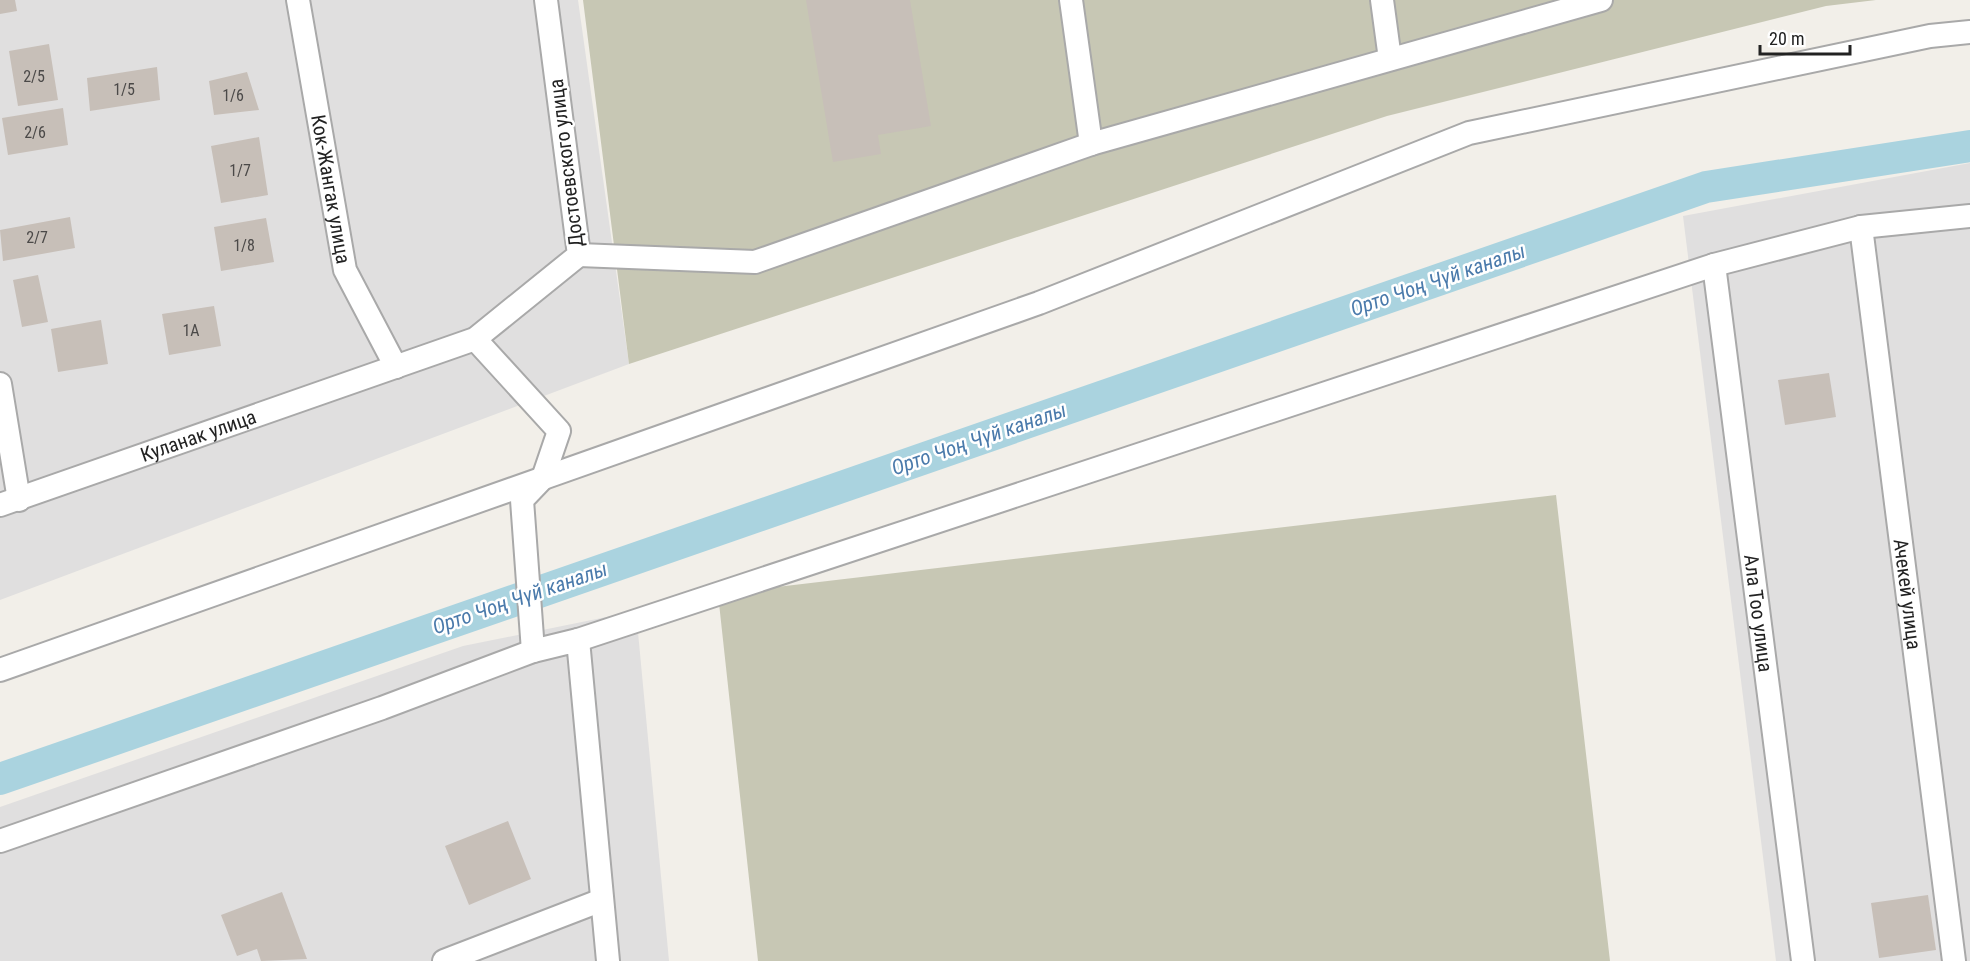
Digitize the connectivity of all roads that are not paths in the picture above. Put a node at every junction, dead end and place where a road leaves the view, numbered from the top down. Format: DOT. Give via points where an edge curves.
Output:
graph roads {
  1 [pos="298,0"];
  2 [pos="546,0"];
  3 [pos="1071,0"];
  4 [pos="1382,0"];
  5 [pos="1601,0"];
  6 [pos="1970,32"];
  7 [pos="1390,59"];
  8 [pos="1091,144"];
  9 [pos="1970,216"];
  10 [pos="1862,227"];
  11 [pos="579,255"];
  12 [pos="1714,265"];
  13 [pos="475,339"];
  14 [pos="396,367"];
  15 [pos="0,384"];
  16 [pos="543,478"];
  17 [pos="9,502"];
  18 [pos="578,640"];
  19 [pos="533,651"];
  20 [pos="0,670"];
  21 [pos="0,841"];
  22 [pos="602,900"];
  23 [pos="444,961"];
  24 [pos="608,961"];
  25 [pos="1803,961"];
  26 [pos="1954,961"];
  1 -- 14 [label="street, Кок-Жангак улица" via="345,270"];
  2 -- 11 [label="street, Достоевского улица"];
  3 -- 8 [label="street"];
  4 -- 7 [label="street"];
  5 -- 7 [label="street"];
  6 -- 16 [label="street" via="1930,36 1469,133 1038,303"];
  7 -- 8 [label="street"];
  8 -- 11 [label="street" via="755,262"];
  9 -- 10 [label="street"];
  10 -- 12 [label="street"];
  10 -- 26 [label="street, Ачекей улица"];
  11 -- 13 [label="street, Достоевского улица"];
  12 -- 18 [label="street"];
  12 -- 25 [label="street, Ала Тоо улица"];
  13 -- 14 [label="street, Достоевского улица"];
  13 -- 16 [label="street" via="559,431"];
  14 -- 17 [label="street, Куланак улица"];
  15 -- 17 [label="street"];
  16 -- 19 [label="street" via="522,500"];
  16 -- 20 [label="street"];
  18 -- 19 [label="street"];
  18 -- 22 [label="street"];
  19 -- 21 [label="street"];
  22 -- 23 [label="street"];
  22 -- 24 [label="street"];
}
